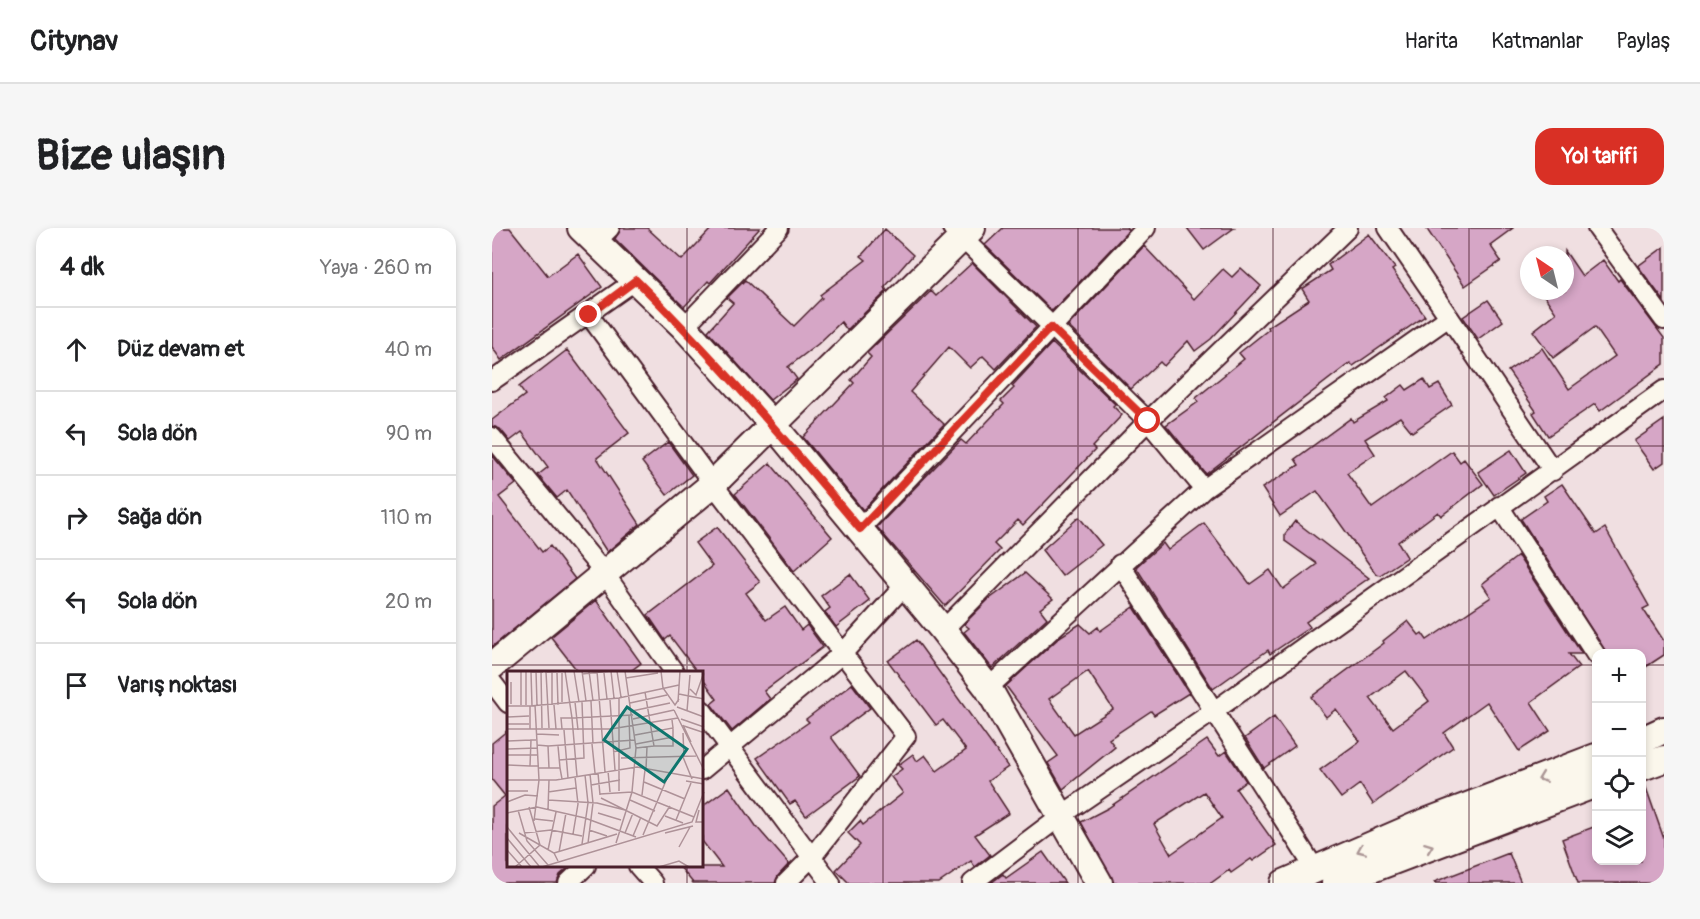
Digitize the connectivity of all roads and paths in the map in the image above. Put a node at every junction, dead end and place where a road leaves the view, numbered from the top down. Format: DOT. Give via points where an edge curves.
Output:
graph roads {
  1 [pos="778,228"];
  2 [pos="1146,228"];
  3 [pos="1348,228"];
  4 [pos="1388,228"];
  5 [pos="1597,228"];
  6 [pos="962,232"];
  7 [pos="596,233"];
  8 [pos="636,280"];
  9 [pos="589,315"];
  10 [pos="1449,317"];
  11 [pos="1664,320"];
  12 [pos="684,327"];
  13 [pos="1051,327"];
  14 [pos="492,381"];
  15 [pos="1664,390"];
  16 [pos="1148,421"];
  17 [pos="774,426"];
  18 [pos="492,436"];
  19 [pos="1553,471"];
  20 [pos="713,484"];
  21 [pos="1204,489"];
  22 [pos="1499,506"];
  23 [pos="860,529"];
  24 [pos="1120,564"];
  25 [pos="605,574"];
  26 [pos="904,586"];
  27 [pos="943,630"];
  28 [pos="1592,650"];
  29 [pos="843,653"];
  30 [pos="492,666"];
  31 [pos="674,671"];
  32 [pos="492,682"];
  33 [pos="988,688"];
  34 [pos="507,702"];
  35 [pos="1214,711"];
  36 [pos="704,713"];
  37 [pos="729,748"];
  38 [pos="1592,759"];
  39 [pos="1664,759"];
  40 [pos="1646,765"];
  41 [pos="704,768"];
  42 [pos="1592,785"];
  43 [pos="1062,815"];
  44 [pos="812,857"];
  45 [pos="585,868"];
  46 [pos="639,868"];
  47 [pos="1325,876"];
  48 [pos="568,883"];
  49 [pos="653,883"];
  50 [pos="786,883"];
  51 [pos="831,883"];
  52 [pos="972,883"];
  53 [pos="1099,883"];
  54 [pos="1284,883"];
  1 -- 12 [label="street"];
  2 -- 13 [label="street"];
  3 -- 16 [label="street"];
  4 -- 10 [label="street"];
  5 -- 11 [label="street"];
  6 -- 13 [label="street"];
  6 -- 17 [label="street"];
  7 -- 8 [label="street"];
  8 -- 9 [label="street"];
  8 -- 12 [label="street"];
  9 -- 14 [label="street"];
  9 -- 20 [label="street"];
  10 -- 19 [label="street"];
  10 -- 21 [label="street"];
  12 -- 17 [label="street"];
  13 -- 16 [label="street"];
  13 -- 23 [label="street"];
  15 -- 19 [label="street"];
  16 -- 21 [label="street"];
  16 -- 27 [label="street"];
  17 -- 20 [label="street"];
  17 -- 23 [label="street"];
  18 -- 25 [label="street"];
  19 -- 22 [label="street"];
  20 -- 25 [label="street"];
  20 -- 29 [label="street"];
  21 -- 24 [label="street"];
  22 -- 28 [label="street"];
  22 -- 35 [label="street"];
  23 -- 26 [label="street"];
  24 -- 33 [label="street"];
  24 -- 35 [label="street"];
  25 -- 30 [label="street"];
  25 -- 31 [label="street"];
  26 -- 27 [label="street"];
  26 -- 29 [label="street"];
  27 -- 33 [label="street"];
  29 -- 37 [label="street"];
  29 -- 44 [label="street" via="906,736"];
  32 -- 34 [label="street"];
  33 -- 43 [label="street"];
  35 -- 43 [label="street"];
  35 -- 47 [label="street"];
  36 -- 37 [label="street"];
  37 -- 41 [label="street"];
  37 -- 44 [label="street"];
  38 -- 47 [label="street, one-way" via="1418,825"];
  39 -- 40 [label="street"];
  47 -- 42 [label="street, one-way"];
  43 -- 52 [label="street"];
  43 -- 53 [label="street"];
  44 -- 50 [label="street"];
  44 -- 51 [label="street"];
  45 -- 48 [label="street"];
  46 -- 49 [label="street"];
  47 -- 54 [label="street"];
}
